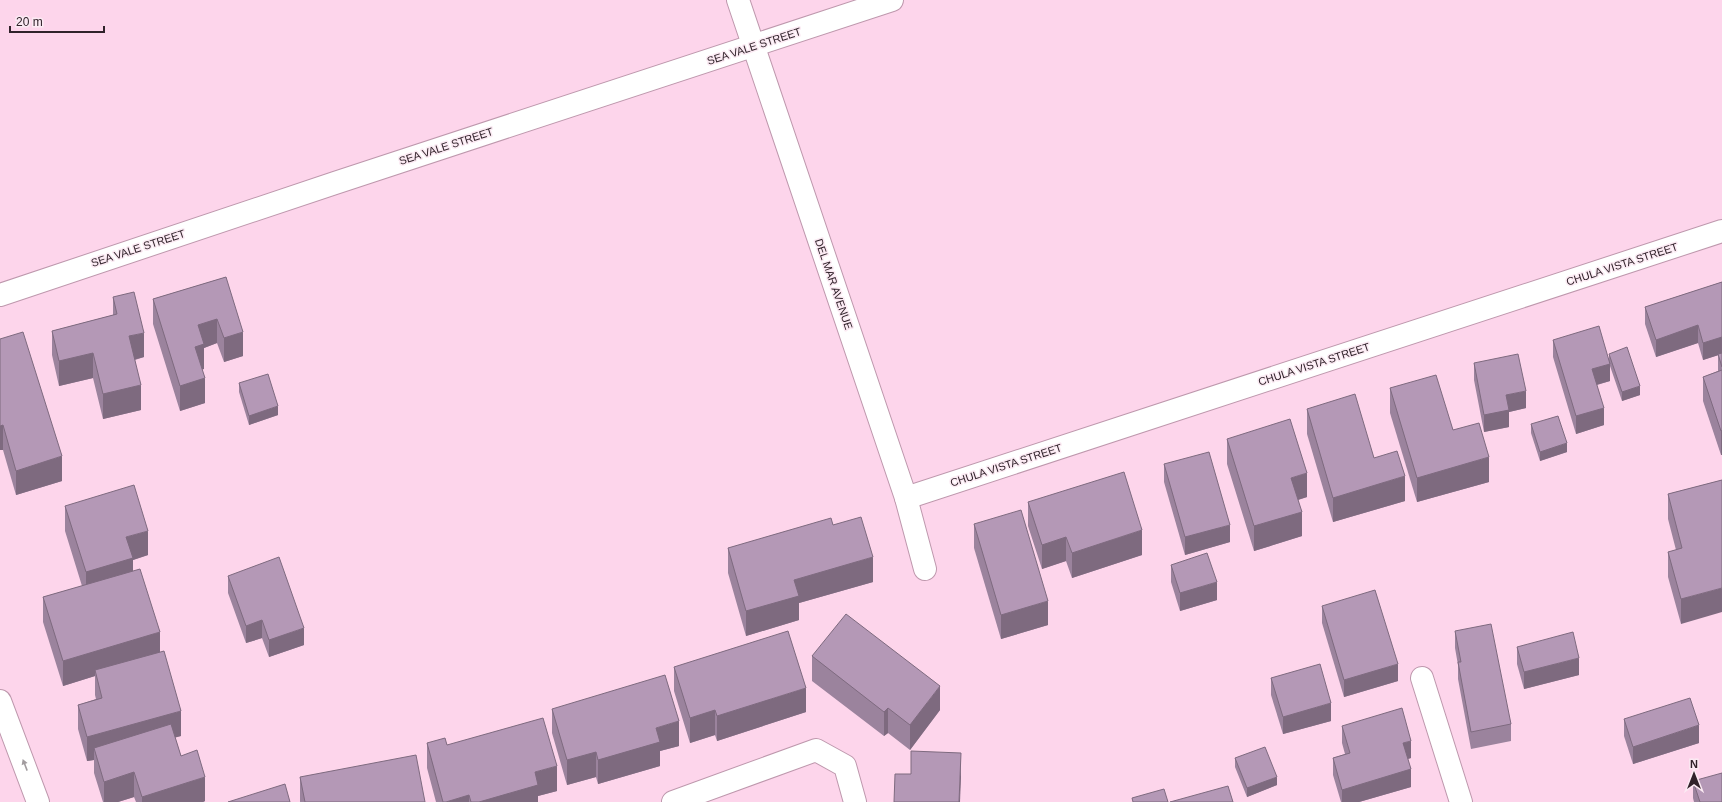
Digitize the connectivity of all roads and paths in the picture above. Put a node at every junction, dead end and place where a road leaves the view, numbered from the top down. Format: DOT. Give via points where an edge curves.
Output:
graph roads {
  1 [pos="738,0"];
  2 [pos="892,0"];
  3 [pos="753,47"];
  4 [pos="1722,231"];
  5 [pos="0,295"];
  6 [pos="906,498"];
  7 [pos="925,569"];
  8 [pos="1422,678"];
  9 [pos="0,702"];
  10 [pos="38,802"];
  11 [pos="673,802"];
  12 [pos="855,802"];
  13 [pos="1461,802"];
  1 -- 3 [label="street, DEL MAR AVENUE"];
  2 -- 3 [label="street, SEA VALE STREET"];
  3 -- 5 [label="street, SEA VALE STREET" via="373,170"];
  3 -- 6 [label="street, DEL MAR AVENUE"];
  4 -- 6 [label="street, CHULA VISTA STREET"];
  6 -- 7 [label="street, DEL MAR AVENUE"];
  8 -- 13 [label="street"];
  10 -- 9 [label="street, one-way"];
  11 -- 12 [label="street" via="816,750 845,766"];
}
